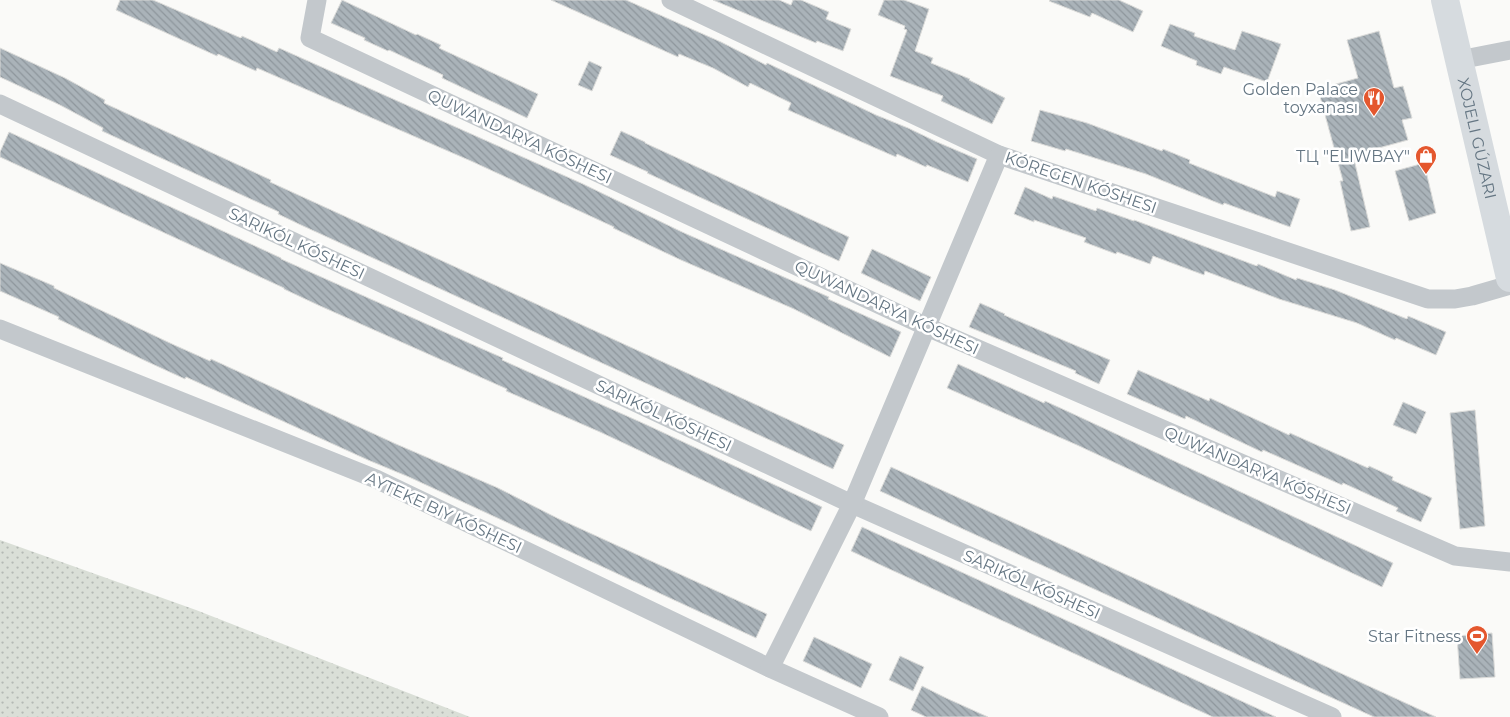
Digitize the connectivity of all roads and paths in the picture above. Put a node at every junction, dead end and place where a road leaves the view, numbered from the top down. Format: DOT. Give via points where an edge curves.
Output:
graph roads {
  1 [pos="318,0"];
  2 [pos="671,0"];
  3 [pos="1445,0"];
  4 [pos="1510,50"];
  5 [pos="1459,60"];
  6 [pos="0,104"];
  7 [pos="999,155"];
  8 [pos="1505,230"];
  9 [pos="1510,278"];
  10 [pos="1510,285"];
  11 [pos="927,326"];
  12 [pos="0,329"];
  13 [pos="852,504"];
  14 [pos="1510,562"];
  15 [pos="770,668"];
  16 [pos="879,717"];
  17 [pos="1332,717"];
  1 -- 11 [label="street, QUWANDARYA KÓSHESI" via="310,38"];
  2 -- 7 [label="street, KÓREGEN KÓSHESI"];
  3 -- 5 [label="main road"];
  4 -- 5 [label="street"];
  5 -- 8 [label="main road"];
  6 -- 13 [label="street"];
  7 -- 10 [label="street, KÓREGEN KÓSHESI" via="1428,299 1456,299"];
  7 -- 11 [label="street"];
  8 -- 9 [label="main road"];
  11 -- 13 [label="street"];
  11 -- 14 [label="street, QUWANDARYA KÓSHESI" via="1455,556"];
  12 -- 15 [label="street, AYTEKE BIY KÓSHESI" via="376,479"];
  13 -- 15 [label="street"];
  13 -- 17 [label="street"];
  15 -- 16 [label="street, AYTEKE BIY KÓSHESI"];
}
